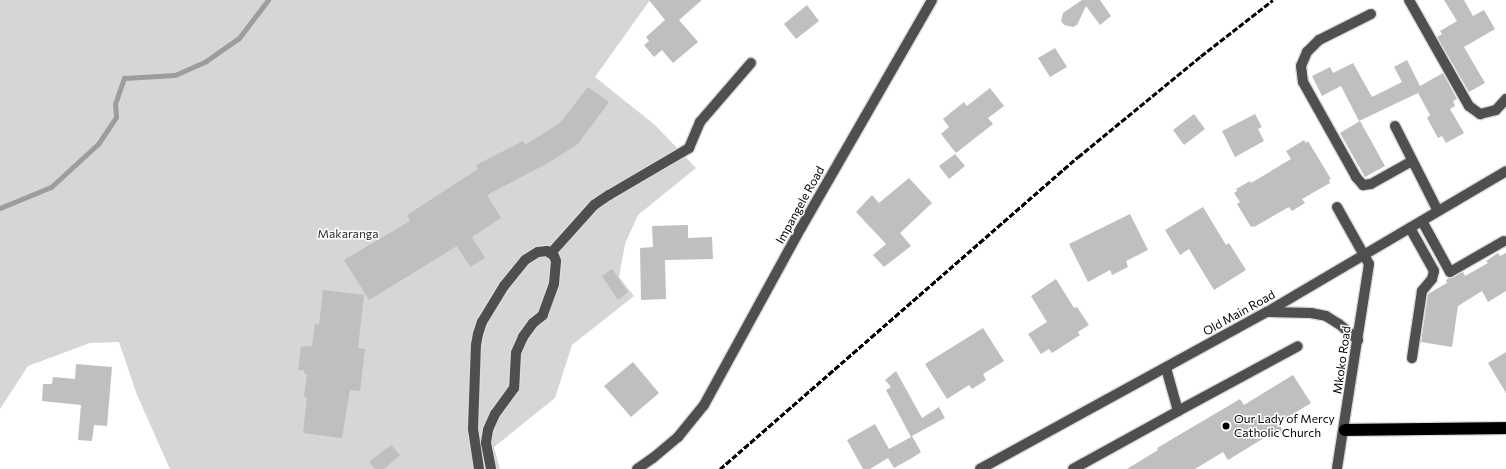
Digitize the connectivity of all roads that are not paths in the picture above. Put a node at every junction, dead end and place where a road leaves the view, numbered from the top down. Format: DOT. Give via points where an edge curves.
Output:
graph roads {
  1 [pos="932,0"];
  2 [pos="1409,0"];
  3 [pos="1371,14"];
  4 [pos="751,63"];
  5 [pos="1506,99"];
  6 [pos="1395,126"];
  7 [pos="1412,161"];
  8 [pos="1506,171"];
  9 [pos="1337,207"];
  10 [pos="1438,211"];
  11 [pos="1422,221"];
  12 [pos="1410,228"];
  13 [pos="1504,241"];
  14 [pos="551,253"];
  15 [pos="1365,256"];
  16 [pos="1267,312"];
  17 [pos="1358,340"];
  18 [pos="1298,346"];
  19 [pos="1412,358"];
  20 [pos="1166,368"];
  21 [pos="1178,411"];
  22 [pos="1506,428"];
  23 [pos="1345,430"];
  24 [pos="486,443"];
  25 [pos="475,444"];
  26 [pos="479,469"];
  27 [pos="491,469"];
  28 [pos="637,469"];
  29 [pos="980,469"];
  30 [pos="1074,469"];
  31 [pos="1337,469"];
  1 -- 28 [label="street, Impangele Road" via="801,228 716,385 691,423 653,458"];
  2 -- 5 [label="street" via="1469,106 1480,114 1496,110"];
  3 -- 7 [label="street" via="1319,40 1308,52 1301,66 1303,82 1356,177 1363,185 1371,184"];
  4 -- 14 [label="street" via="700,122 689,148 594,206"];
  6 -- 7 [label="street"];
  7 -- 10 [label="street"];
  8 -- 10 [label="street, Old Main Road"];
  9 -- 15 [label="street"];
  10 -- 11 [label="street, Old Main Road"];
  11 -- 12 [label="street, Old Main Road"];
  11 -- 13 [label="street" via="1450,272"];
  12 -- 15 [label="street, Old Main Road"];
  12 -- 19 [label="street" via="1434,271 1432,279 1422,291"];
  14 -- 24 [label="street" via="556,261 554,284 543,315 533,322 516,353 514,388 495,414"];
  14 -- 25 [label="street" via="538,252 525,260 504,286 482,322 476,345 473,429"];
  15 -- 16 [label="street, Old Main Road"];
  15 -- 17 [label="street, Mkoko Road" via="1369,264"];
  16 -- 17 [label="street" via="1319,314 1339,324"];
  16 -- 20 [label="street, Old Main Road"];
  17 -- 23 [label="street, Mkoko Road"];
  18 -- 21 [label="street"];
  20 -- 21 [label="street"];
  20 -- 29 [label="street, Old Main Road"];
  21 -- 30 [label="street"];
  22 -- 23 [label="highway"];
  23 -- 31 [label="street, Mkoko Road"];
  24 -- 25 [label="street"];
  24 -- 27 [label="street"];
  25 -- 26 [label="street"];
}
